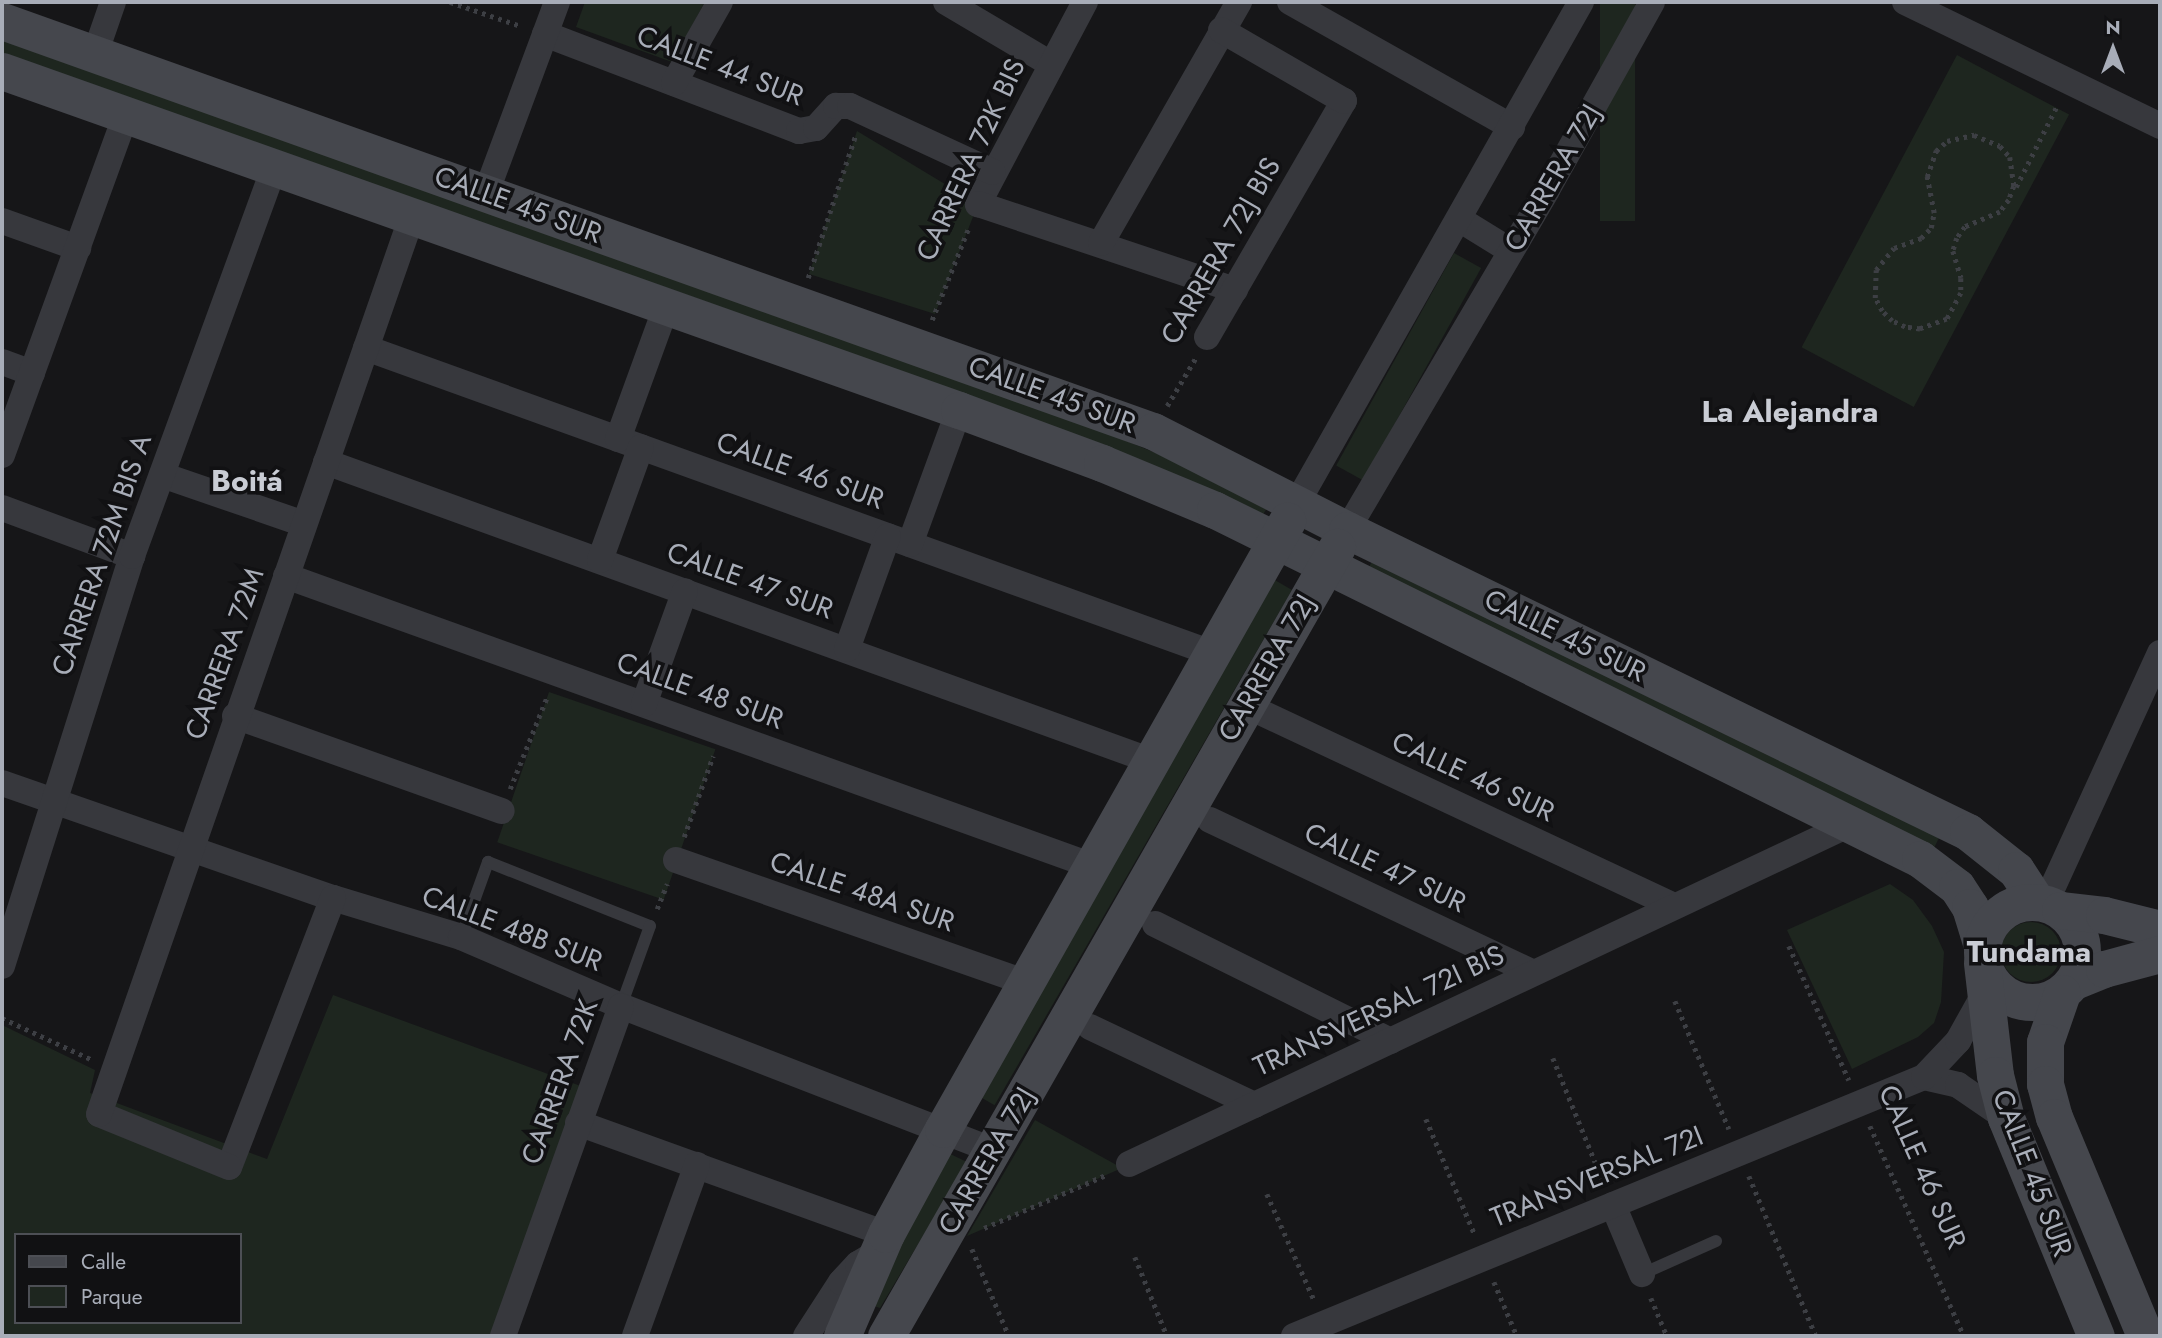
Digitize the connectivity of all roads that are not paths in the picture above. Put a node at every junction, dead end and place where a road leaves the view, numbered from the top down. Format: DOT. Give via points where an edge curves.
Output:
graph roads {
  1 [pos="113,2"];
  2 [pos="557,2"];
  3 [pos="720,2"];
  4 [pos="946,2"];
  5 [pos="1085,2"];
  6 [pos="1239,2"];
  7 [pos="1290,2"];
  8 [pos="1652,2"];
  9 [pos="1905,2"];
  10 [pos="1575,4"];
  11 [pos="2,21"];
  12 [pos="1221,30"];
  13 [pos="545,34"];
  14 [pos="94,54"];
  15 [pos="1051,64"];
  16 [pos="2,71"];
  17 [pos="674,83"];
  18 [pos="126,115"];
  19 [pos="2160,126"];
  20 [pos="1512,127"];
  21 [pos="274,168"];
  22 [pos="993,172"];
  23 [pos="486,193"];
  24 [pos="412,216"];
  25 [pos="1459,219"];
  26 [pos="2,221"];
  27 [pos="1101,243"];
  28 [pos="78,248"];
  29 [pos="1511,251"];
  30 [pos="1235,290"];
  31 [pos="666,307"];
  32 [pos="1207,337"];
  33 [pos="366,348"];
  34 [pos="2,362"];
  35 [pos="32,373"];
  36 [pos="958,410"];
  37 [pos="629,443"];
  38 [pos="2,455"];
  39 [pos="326,462"];
  40 [pos="162,475"];
  41 [pos="1297,503"];
  42 [pos="2,508"];
  43 [pos="304,524"];
  44 [pos="1347,530"];
  45 [pos="899,540"];
  46 [pos="1275,542"];
  47 [pos="132,556"];
  48 [pos="600,560"];
  49 [pos="1325,567"];
  50 [pos="286,576"];
  51 [pos="685,591"];
  52 [pos="847,649"];
  53 [pos="1212,653"];
  54 [pos="2160,653"];
  55 [pos="644,704"];
  56 [pos="1245,705"];
  57 [pos="235,716"];
  58 [pos="1152,761"];
  59 [pos="2,783"];
  60 [pos="53,801"];
  61 [pos="502,811"];
  62 [pos="1210,820"];
  63 [pos="1847,825"];
  64 [pos="191,848"];
  65 [pos="676,860"];
  66 [pos="1093,866"];
  67 [pos="333,898"];
  68 [pos="2047,905"];
  69 [pos="1674,906"];
  70 [pos="1155,924"];
  71 [pos="2160,929"];
  72 [pos="461,937"];
  73 [pos="2160,954"];
  74 [pos="2,967"];
  75 [pos="1983,967"];
  76 [pos="1533,974"];
  77 [pos="1027,983"];
  78 [pos="2068,987"];
  79 [pos="621,1006"];
  80 [pos="1090,1027"];
  81 [pos="1391,1041"];
  82 [pos="1924,1077"];
  83 [pos="1254,1105"];
  84 [pos="2006,1118"];
  85 [pos="578,1123"];
  86 [pos="943,1129"];
  87 [pos="993,1150"];
  88 [pos="1129,1164"];
  89 [pos="697,1165"];
  90 [pos="1613,1205"];
  91 [pos="1716,1241"];
  92 [pos="882,1243"];
  93 [pos="1642,1274"];
  94 [pos="503,1336"];
  95 [pos="635,1336"];
  96 [pos="806,1336"];
  97 [pos="842,1336"];
  98 [pos="886,1336"];
  99 [pos="1294,1336"];
  100 [pos="2096,1336"];
  101 [pos="2145,1336"];
  1 -- 14 [label="street"];
  2 -- 13 [label="street"];
  3 -- 17 [label="street"];
  4 -- 15 [label="street"];
  5 -- 15 [label="street, CARRERA 72K BIS"];
  6 -- 12 [label="street"];
  7 -- 20 [label="street"];
  8 -- 29 [label="street, CARRERA 72J"];
  9 -- 19 [label="street"];
  10 -- 20 [label="street, CARRERA 72J"];
  11 -- 14 [label="street, CALLE 45 SUR"];
  12 -- 27 [label="street"];
  12 -- 30 [label="street, CARRERA 72J BIS" via="1344,101"];
  13 -- 17 [label="street, CALLE 44 SUR"];
  13 -- 23 [label="street"];
  14 -- 23 [label="street, CALLE 45 SUR"];
  15 -- 22 [label="street, CARRERA 72K BIS"];
  16 -- 18 [label="street, CALLE 45 SUR"];
  17 -- 22 [label="street, CALLE 44 SUR" via="800,131 816,128 836,106 850,106"];
  18 -- 21 [label="street, CALLE 45 SUR"];
  18 -- 28 [label="street"];
  20 -- 25 [label="street, CARRERA 72J"];
  21 -- 24 [label="street, CALLE 45 SUR"];
  21 -- 40 [label="street, CARRERA 72M BIS A"];
  22 -- 27 [label="street, CARRERA 72K BIS" via="978,204"];
  23 -- 41 [label="street, CALLE 45 SUR" via="1153,431"];
  24 -- 31 [label="street, CALLE 45 SUR"];
  24 -- 33 [label="street, CARRERA 72M"];
  25 -- 29 [label="street"];
  25 -- 41 [label="street, CARRERA 72J"];
  26 -- 28 [label="street"];
  27 -- 30 [label="street"];
  28 -- 35 [label="street"];
  29 -- 44 [label="street, CARRERA 72J"];
  30 -- 32 [label="street, CARRERA 72J BIS"];
  31 -- 36 [label="street, CALLE 45 SUR"];
  31 -- 37 [label="street"];
  33 -- 37 [label="street, CALLE 46 SUR"];
  33 -- 39 [label="street, CARRERA 72M"];
  34 -- 35 [label="street"];
  35 -- 38 [label="street"];
  36 -- 45 [label="street"];
  36 -- 46 [label="street, CALLE 45 SUR" via="1152,483"];
  37 -- 45 [label="street, CALLE 46 SUR"];
  37 -- 48 [label="street"];
  39 -- 43 [label="street, CARRERA 72M"];
  39 -- 48 [label="street, CALLE 47 SUR"];
  40 -- 43 [label="street"];
  40 -- 47 [label="street, CARRERA 72M BIS A"];
  41 -- 44 [label="street, CALLE 45 SUR"];
  41 -- 46 [label="street, CARRERA 72J"];
  42 -- 47 [label="street"];
  43 -- 50 [label="street, CARRERA 72M"];
  44 -- 49 [label="street, CARRERA 72J"];
  44 -- 68 [label="street, CALLE 45 SUR" via="1968,832 2016,870"];
  45 -- 52 [label="street"];
  45 -- 53 [label="street, CALLE 46 SUR"];
  46 -- 49 [label="street, CALLE 45 SUR"];
  46 -- 53 [label="street, CARRERA 72J"];
  47 -- 60 [label="street, CARRERA 72M BIS A"];
  48 -- 51 [label="street, CALLE 47 SUR"];
  49 -- 56 [label="street, CARRERA 72J"];
  49 -- 63 [label="street, CALLE 45 SUR"];
  50 -- 55 [label="street, CALLE 48 SUR"];
  50 -- 57 [label="street, CARRERA 72M"];
  51 -- 52 [label="street, CALLE 47 SUR"];
  51 -- 55 [label="street"];
  52 -- 58 [label="street, CALLE 47 SUR"];
  53 -- 58 [label="street, CARRERA 72J"];
  54 -- 68 [label="street"];
  55 -- 66 [label="street, CALLE 48 SUR"];
  56 -- 69 [label="street, CALLE 46 SUR"];
  56 -- 87 [label="street, CARRERA 72J"];
  57 -- 61 [label="street"];
  57 -- 64 [label="street, CARRERA 72M"];
  58 -- 66 [label="street, CARRERA 72J"];
  59 -- 60 [label="street, CALLE 48B SUR"];
  60 -- 64 [label="street, CALLE 48B SUR"];
  60 -- 74 [label="street, CARRERA 72M BIS A"];
  62 -- 76 [label="street, CALLE 47 SUR"];
  63 -- 69 [label="street, TRANSVERSAL 72I BIS"];
  63 -- 75 [label="street, CALLE 45 SUR" via="1940,871 1956,887 1969,907"];
  64 -- 67 [label="street, CALLE 48B SUR"];
  64 -- 67 [label="street, CARRERA 72M" via="99,1114 229,1167"];
  65 -- 77 [label="street, CALLE 48A SUR"];
  66 -- 77 [label="street, CARRERA 72J"];
  67 -- 72 [label="street, CALLE 48B SUR"];
  68 -- 71 [label="street"];
  68 -- 75 [label="street" via="2007,909 1986,931"];
  68 -- 78 [label="street" via="2072,921 2080,935 2083,951"];
  69 -- 76 [label="street, TRANSVERSAL 72I BIS"];
  70 -- 81 [label="street"];
  72 -- 79 [label="street, CALLE 48B SUR"];
  72 -- 79 [label="lane, CARRERA 72K" via="488,862 650,926"];
  73 -- 78 [label="street" via="2125,962"];
  75 -- 78 [label="street" via="2000,991 2014,1000 2048,1001"];
  75 -- 82 [label="street, TRANSVERSAL 72I" via="1958,1041"];
  75 -- 84 [label="street, CALLE 45 SUR" via="1994,1075"];
  76 -- 81 [label="street, TRANSVERSAL 72I BIS"];
  77 -- 86 [label="street, CARRERA 72J"];
  78 -- 101 [label="street, CALLE 45 SUR" via="2045,1042 2045,1084 2053,1117"];
  79 -- 85 [label="street, CARRERA 72K"];
  79 -- 86 [label="street, CALLE 48B SUR"];
  80 -- 83 [label="street"];
  81 -- 83 [label="street, TRANSVERSAL 72I BIS"];
  82 -- 84 [label="street" via="1958,1085"];
  82 -- 90 [label="street, TRANSVERSAL 72I"];
  83 -- 88 [label="street, TRANSVERSAL 72I BIS"];
  84 -- 100 [label="street, CALLE 45 SUR"];
  85 -- 89 [label="street"];
  85 -- 94 [label="street, CARRERA 72K"];
  86 -- 87 [label="street, CALLE 48B SUR"];
  86 -- 92 [label="street, CARRERA 72J"];
  87 -- 98 [label="street, CARRERA 72J" via="951,1242"];
  89 -- 92 [label="street"];
  89 -- 95 [label="street"];
  90 -- 93 [label="street"];
  90 -- 99 [label="street, TRANSVERSAL 72I"];
  91 -- 93 [label="lane"];
  92 -- 96 [label="street, CARRERA 72J" via="841,1282"];
  92 -- 97 [label="street, CARRERA 72J"];
}
